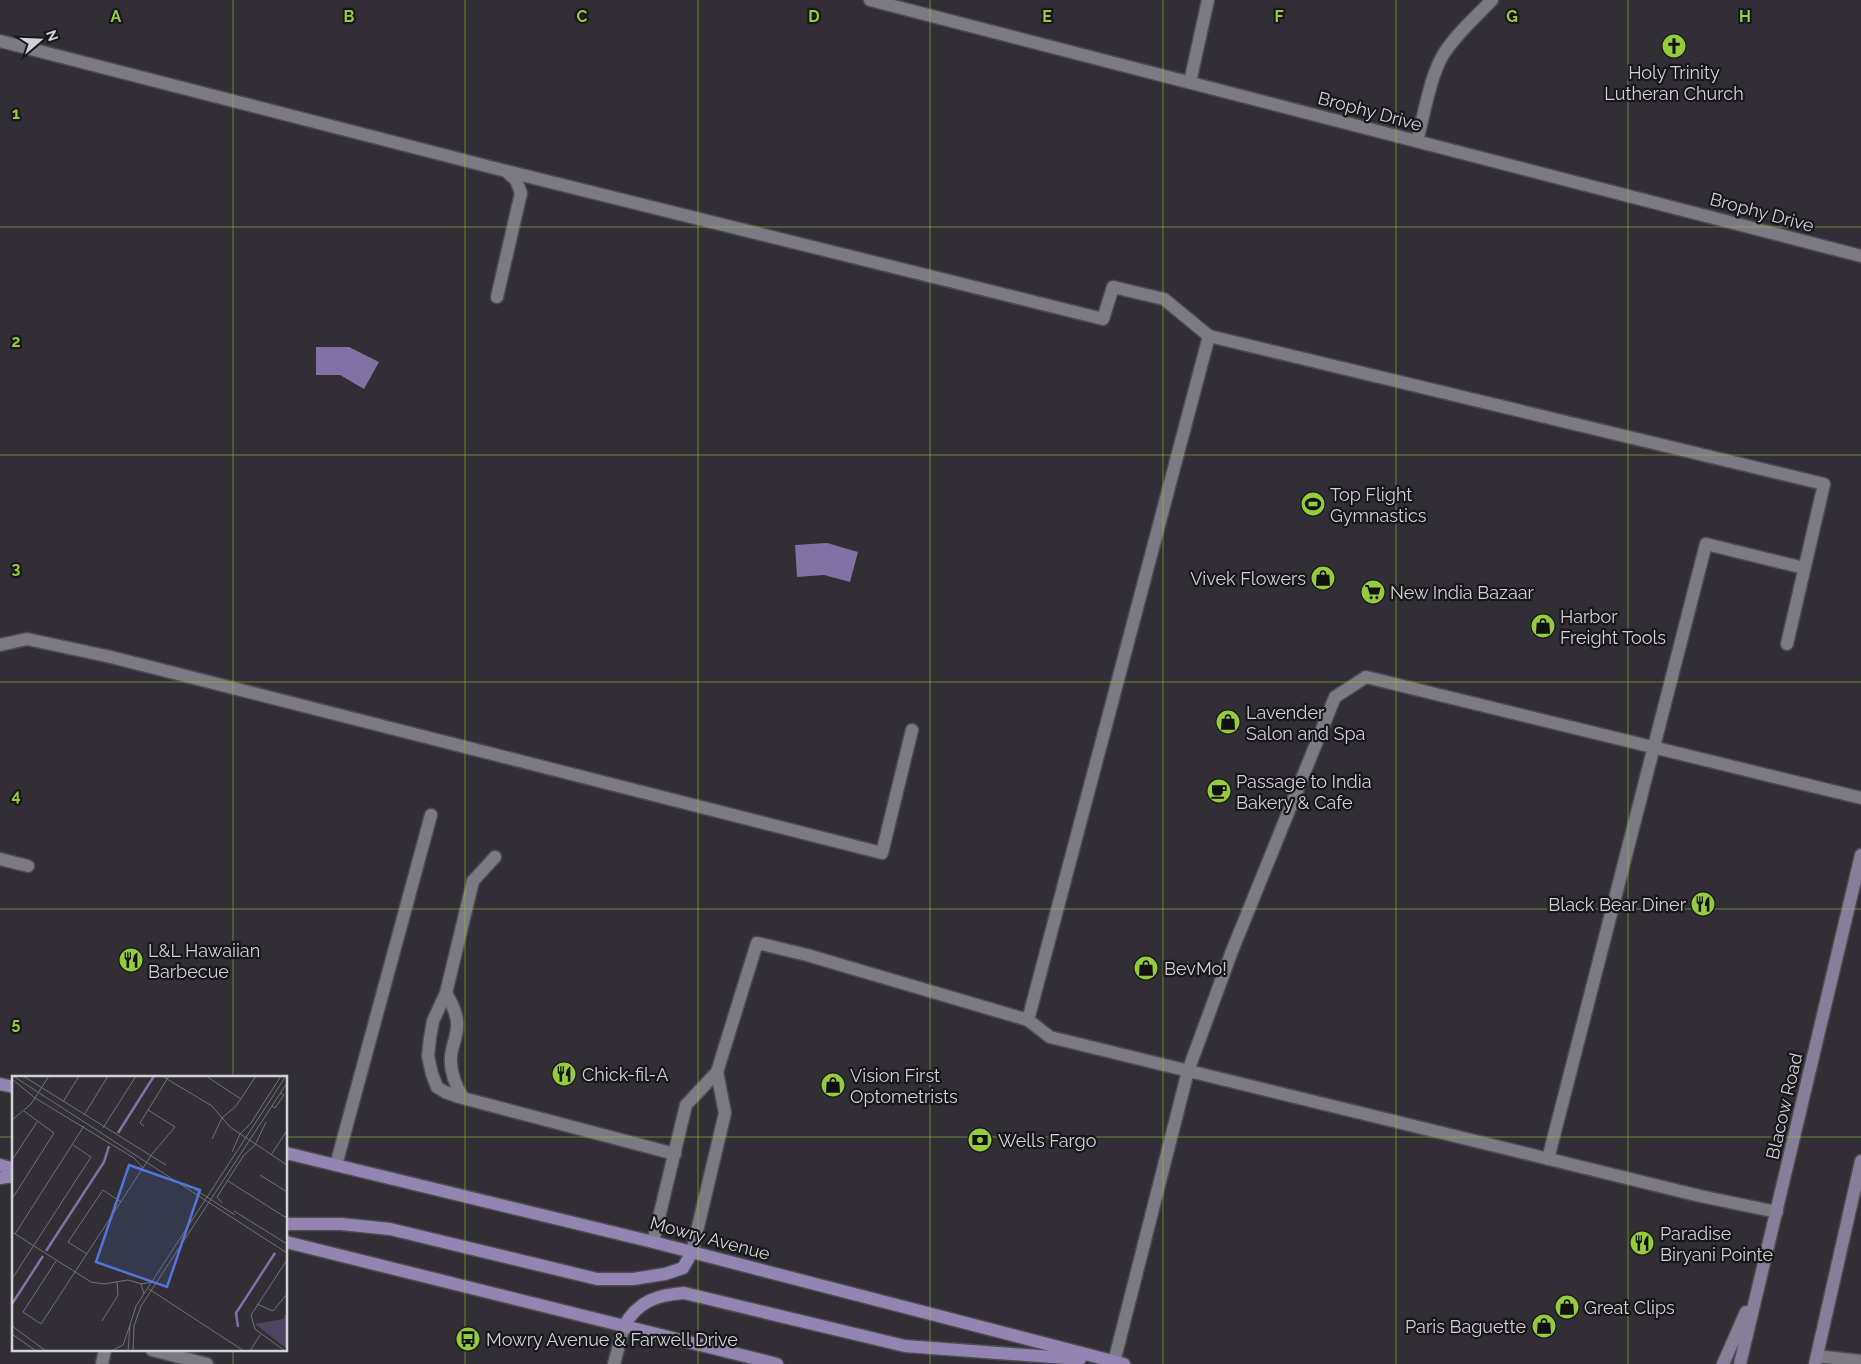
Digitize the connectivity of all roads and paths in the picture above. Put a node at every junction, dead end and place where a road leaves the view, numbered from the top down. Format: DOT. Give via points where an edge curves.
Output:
graph roads {
  1 [pos="870,0"];
  2 [pos="1208,0"];
  3 [pos="1492,0"];
  4 [pos="0,41"];
  5 [pos="1190,82"];
  6 [pos="1417,141"];
  7 [pos="506,170"];
  8 [pos="1861,256"];
  9 [pos="497,297"];
  10 [pos="1209,336"];
  11 [pos="1804,568"];
  12 [pos="1787,644"];
  13 [pos="0,645"];
  14 [pos="912,730"];
  15 [pos="1654,747"];
  16 [pos="1861,798"];
  17 [pos="431,815"];
  18 [pos="1861,856"];
  19 [pos="494,857"];
  20 [pos="0,859"];
  21 [pos="28,866"];
  22 [pos="446,993"];
  23 [pos="1028,1020"];
  24 [pos="1188,1071"];
  25 [pos="717,1072"];
  26 [pos="463,1098"];
  27 [pos="288,1153"];
  28 [pos="675,1154"];
  29 [pos="1548,1159"];
  30 [pos="336,1165"];
  31 [pos="1860,1166"];
  32 [pos="1777,1212"];
  33 [pos="288,1224"];
  34 [pos="288,1242"];
  35 [pos="653,1242"];
  36 [pos="692,1252"];
  37 [pos="1760,1277"];
  38 [pos="624,1326"];
  39 [pos="160,1352"];
  40 [pos="1816,1360"];
  41 [pos="1861,1361"];
  42 [pos="1119,1363"];
  43 [pos="207,1364"];
  44 [pos="614,1364"];
  45 [pos="777,1364"];
  46 [pos="1723,1364"];
  47 [pos="1740,1364"];
  1 -- 5 [label="street, Brophy Drive"];
  2 -- 5 [label="street"];
  3 -- 6 [label="street" via="1457,36 1442,57"];
  4 -- 7 [label="street"];
  5 -- 6 [label="street, Brophy Drive"];
  6 -- 8 [label="street, Brophy Drive"];
  7 -- 9 [label="street" via="516,180 520,193"];
  7 -- 10 [label="street" via="1103,319 1113,287 1164,299"];
  10 -- 11 [label="street" via="1824,484"];
  10 -- 23 [label="street"];
  11 -- 12 [label="street"];
  11 -- 15 [label="street" via="1706,544"];
  13 -- 14 [label="street" via="27,640 111,657 882,853"];
  15 -- 16 [label="street"];
  15 -- 24 [label="street" via="1366,677 1335,697 1232,951"];
  15 -- 29 [label="street"];
  17 -- 30 [label="street"];
  18 -- 32 [label="main road, Blacow Road"];
  19 -- 22 [label="street" via="473,881"];
  20 -- 21 [label="street"];
  22 -- 26 [label="street" via="458,1022 451,1052 451,1072"];
  22 -- 26 [label="street" via="433,1021 428,1056 437,1086"];
  23 -- 24 [label="street" via="1050,1037"];
  23 -- 25 [label="street" via="807,954 756,943"];
  24 -- 29 [label="street"];
  24 -- 42 [label="street"];
  25 -- 28 [label="street" via="686,1105"];
  25 -- 36 [label="street" via="726,1113"];
  26 -- 28 [label="street"];
  27 -- 30 [label="main road, Mowry Avenue"];
  28 -- 35 [label="street"];
  29 -- 32 [label="street"];
  30 -- 35 [label="main road, Mowry Avenue"];
  31 -- 40 [label="main road"];
  32 -- 37 [label="main road, Blacow Road"];
  33 -- 36 [label="main road" via="341,1224 390,1229 597,1280 664,1274 683,1268"];
  34 -- 38 [label="main road"];
  35 -- 36 [label="main road, Mowry Avenue"];
  36 -- 42 [label="main road, Mowry Avenue"];
  37 -- 46 [label="main road"];
  37 -- 47 [label="main road, Blacow Road"];
  38 -- 42 [label="main road" via="631,1313 645,1302 668,1294 684,1293 905,1346"];
  38 -- 44 [label="street"];
  38 -- 45 [label="main road"];
  39 -- 43 [label="street"];
  40 -- 41 [label="street"];
}
